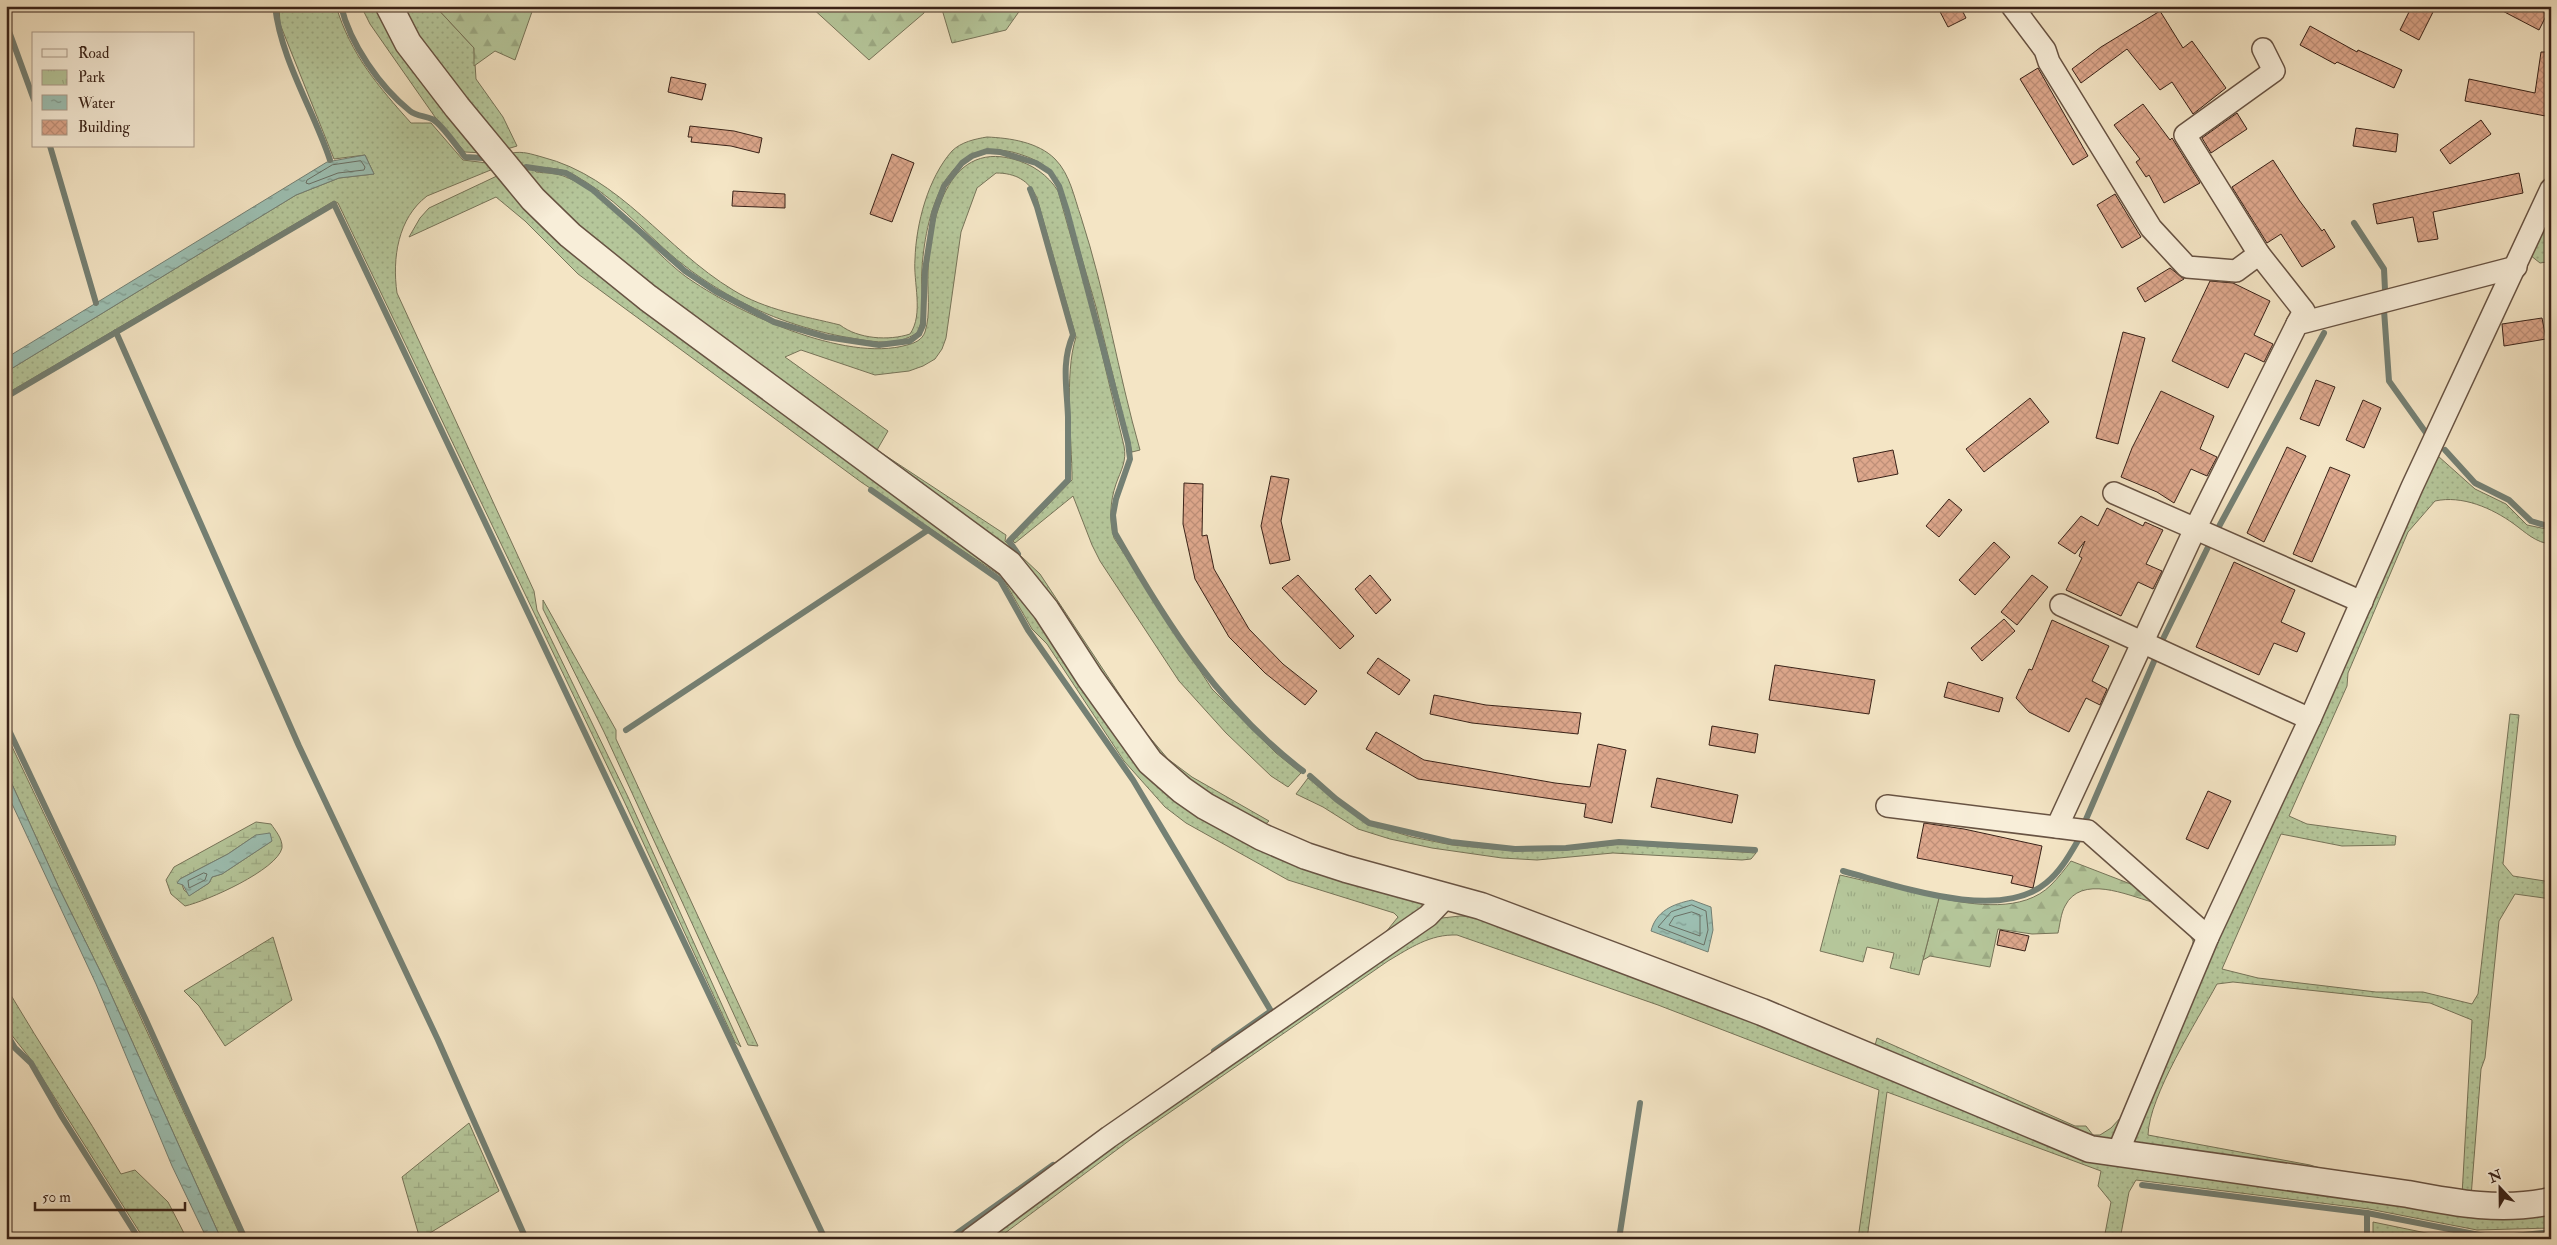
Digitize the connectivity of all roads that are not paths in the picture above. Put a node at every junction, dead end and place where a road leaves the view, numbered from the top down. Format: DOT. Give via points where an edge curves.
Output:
graph roads {
  1 [pos="388,6"];
  2 [pos="2012,6"];
  3 [pos="2263,49"];
  4 [pos="2551,189"];
  5 [pos="2259,254"];
  6 [pos="2516,266"];
  7 [pos="2297,324"];
  8 [pos="2114,493"];
  9 [pos="2195,529"];
  10 [pos="2362,602"];
  11 [pos="2061,605"];
  12 [pos="2143,643"];
  13 [pos="2310,719"];
  14 [pos="1886,806"];
  15 [pos="2057,827"];
  16 [pos="1447,896"];
  17 [pos="2208,937"];
  18 [pos="2118,1152"];
  19 [pos="2551,1201"];
  20 [pos="971,1239"];
  1 -- 16 [label="street" via="408,43 457,107 533,198 570,235 648,298 1009,564 1046,610 1150,762 1182,790 1205,806 1306,856"];
  2 -- 5 [label="street" via="2045,50 2049,62 2151,228 2187,266 2236,271"];
  3 -- 5 [label="street" via="2274,71 2185,135"];
  4 -- 6 [label="street"];
  5 -- 7 [label="street" via="2304,311"];
  6 -- 7 [label="street"];
  6 -- 10 [label="street"];
  7 -- 9 [label="street"];
  8 -- 9 [label="street"];
  9 -- 10 [label="street"];
  9 -- 12 [label="street"];
  10 -- 13 [label="street"];
  11 -- 12 [label="street"];
  12 -- 13 [label="street"];
  12 -- 15 [label="street"];
  13 -- 17 [label="street"];
  14 -- 15 [label="street"];
  15 -- 17 [label="street" via="2088,831"];
  16 -- 18 [label="street" via="1762,1012 2090,1148"];
  16 -- 20 [label="street" via="1428,916 1109,1137"];
  17 -- 18 [label="street"];
  18 -- 19 [label="street" via="2460,1204 2498,1206"];
}
